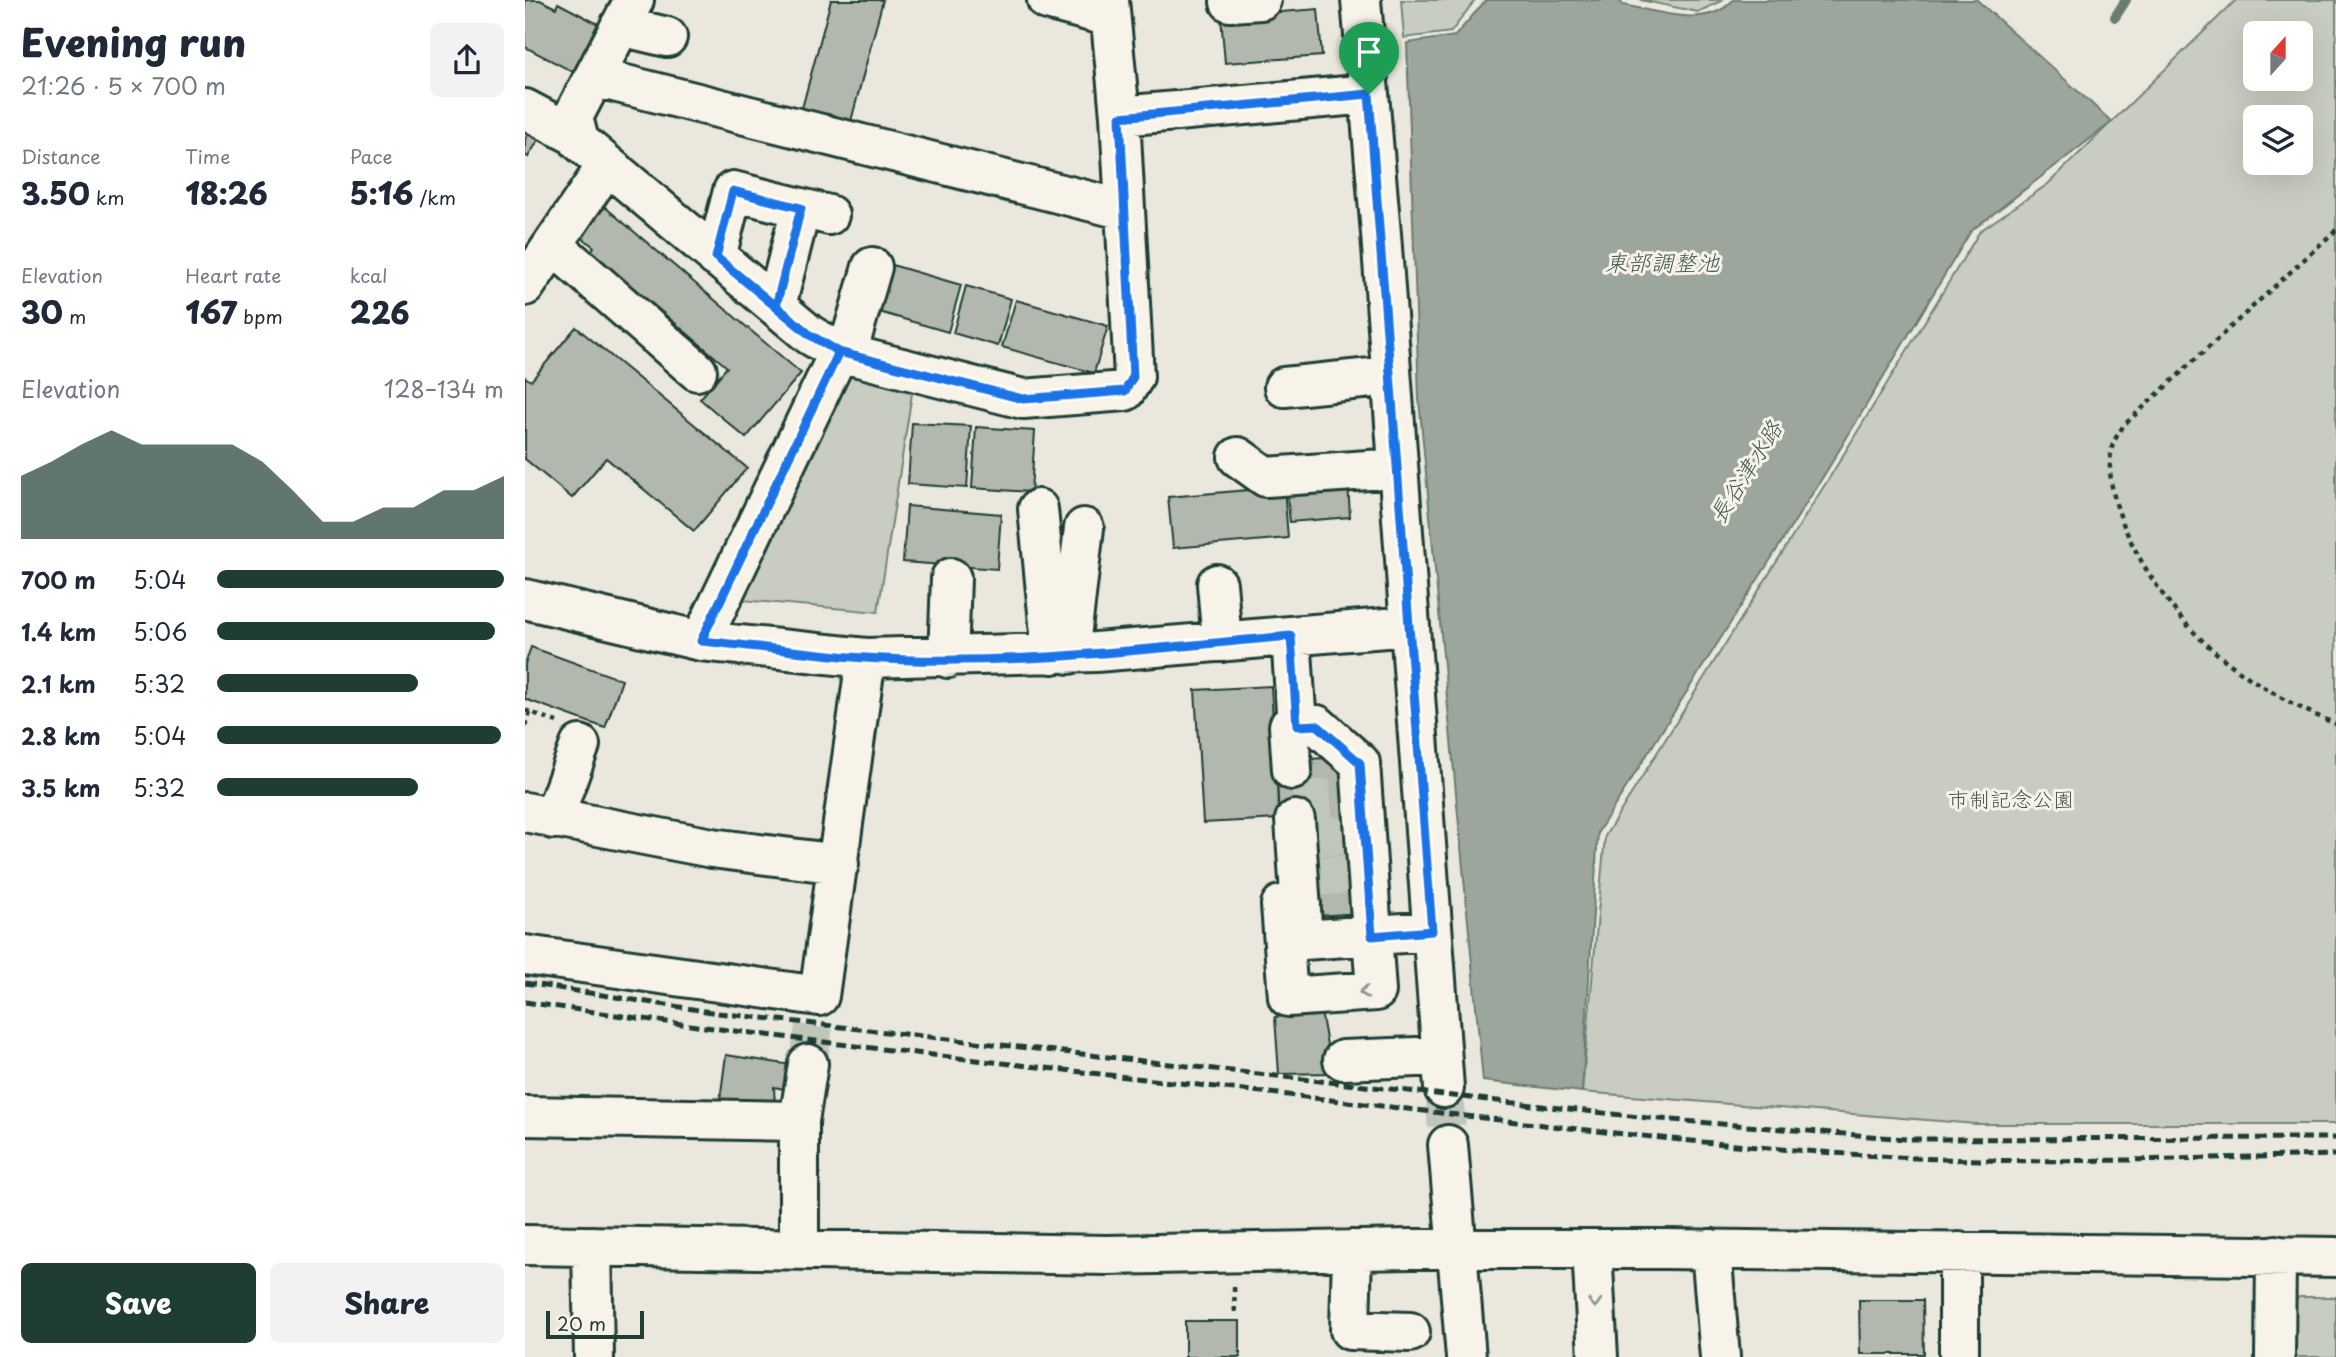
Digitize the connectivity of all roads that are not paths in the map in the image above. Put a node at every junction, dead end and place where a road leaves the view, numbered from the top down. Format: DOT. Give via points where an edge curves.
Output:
graph roads {
  1 [pos="1047,0"];
  2 [pos="1361,0"];
  3 [pos="626,7"];
  4 [pos="1109,8"];
  5 [pos="667,37"];
  6 [pos="594,77"];
  7 [pos="1369,94"];
  8 [pos="525,109"];
  9 [pos="1120,117"];
  10 [pos="578,137"];
  11 [pos="607,165"];
  12 [pos="1125,210"];
  13 [pos="553,245"];
  14 [pos="716,257"];
  15 [pos="872,267"];
  16 [pos="525,286"];
  17 [pos="776,306"];
  18 [pos="843,353"];
  19 [pos="697,371"];
  20 [pos="1391,376"];
  21 [pos="1284,387"];
  22 [pos="1238,457"];
  23 [pos="1398,468"];
  24 [pos="1038,509"];
  25 [pos="1084,528"];
  26 [pos="951,578"];
  27 [pos="1217,584"];
  28 [pos="525,599"];
  29 [pos="1410,626"];
  30 [pos="1291,636"];
  31 [pos="701,641"];
  32 [pos="1222,642"];
  33 [pos="1060,654"];
  34 [pos="866,658"];
  35 [pos="947,658"];
  36 [pos="1297,726"];
  37 [pos="580,745"];
  38 [pos="1419,759"];
  39 [pos="1291,770"];
  40 [pos="1359,785"];
  41 [pos="539,815"];
  42 [pos="1300,832"];
  43 [pos="839,864"];
  44 [pos="1304,886"];
  45 [pos="1432,931"];
  46 [pos="1372,936"];
  47 [pos="525,955"];
  48 [pos="1343,1059"];
  49 [pos="808,1064"];
  50 [pos="525,1116"];
  51 [pos="799,1121"];
  52 [pos="1448,1145"];
  53 [pos="525,1245"];
  54 [pos="592,1246"];
  55 [pos="799,1249"];
  56 [pos="1592,1249"];
  57 [pos="1711,1249"];
  58 [pos="1352,1250"];
  59 [pos="1458,1251"];
  60 [pos="1959,1252"];
  61 [pos="2276,1255"];
  62 [pos="2336,1257"];
  63 [pos="1410,1332"];
  64 [pos="594,1357"];
  65 [pos="1466,1357"];
  66 [pos="1598,1357"];
  67 [pos="1720,1357"];
  68 [pos="1959,1357"];
  69 [pos="2275,1357"];
  1 -- 4 [label="street"];
  2 -- 7 [label="street"];
  3 -- 5 [label="street"];
  3 -- 6 [label="street"];
  4 -- 9 [label="street"];
  6 -- 10 [label="street" via="573,117"];
  6 -- 12 [label="street"];
  7 -- 9 [label="street"];
  7 -- 20 [label="street"];
  8 -- 10 [label="street"];
  9 -- 12 [label="street"];
  10 -- 11 [label="street"];
  11 -- 13 [label="street"];
  11 -- 14 [label="street"];
  12 -- 18 [label="street" via="1133,377 1125,391 1023,399"];
  13 -- 16 [label="street"];
  13 -- 19 [label="street"];
  14 -- 17 [label="street"];
  14 -- 17 [label="street" via="733,191 815,212"];
  15 -- 18 [label="street"];
  17 -- 18 [label="street" via="810,335"];
  18 -- 31 [label="street"];
  20 -- 21 [label="street"];
  20 -- 23 [label="street"];
  22 -- 23 [label="street" via="1266,477"];
  23 -- 29 [label="street"];
  24 -- 33 [label="street"];
  25 -- 33 [label="street"];
  26 -- 35 [label="street"];
  27 -- 32 [label="street"];
  28 -- 31 [label="street"];
  29 -- 30 [label="street"];
  29 -- 38 [label="street"];
  30 -- 32 [label="street"];
  30 -- 36 [label="street"];
  31 -- 34 [label="street"];
  32 -- 33 [label="street"];
  33 -- 35 [label="street"];
  34 -- 35 [label="street"];
  34 -- 43 [label="street"];
  36 -- 39 [label="street" via="1289,726"];
  36 -- 40 [label="street" via="1317,725"];
  37 -- 41 [label="street"];
  38 -- 40 [label="street"];
  38 -- 45 [label="street"];
  40 -- 46 [label="street"];
  41 -- 43 [label="street" via="712,848"];
  42 -- 44 [label="street"];
  43 -- 47 [label="street" via="818,996"];
  44 -- 46 [label="street" via="1303,940"];
  46 -- 44 [label="street, one-way" via="1376,991 1288,997 1281,905"];
  45 -- 46 [label="street"];
  45 -- 48 [label="street" via="1442,1072"];
  49 -- 51 [label="street"];
  50 -- 51 [label="street"];
  51 -- 55 [label="street"];
  52 -- 59 [label="street"];
  53 -- 54 [label="street"];
  54 -- 55 [label="street"];
  54 -- 64 [label="street"];
  55 -- 58 [label="street" via="1108,1255"];
  56 -- 57 [label="street"];
  56 -- 59 [label="street"];
  56 -- 66 [label="street, one-way"];
  57 -- 60 [label="street"];
  57 -- 67 [label="street"];
  58 -- 59 [label="street"];
  58 -- 63 [label="street" via="1350,1330"];
  59 -- 65 [label="street"];
  60 -- 61 [label="street"];
  60 -- 68 [label="street"];
  61 -- 62 [label="street"];
  61 -- 69 [label="street"];
}
